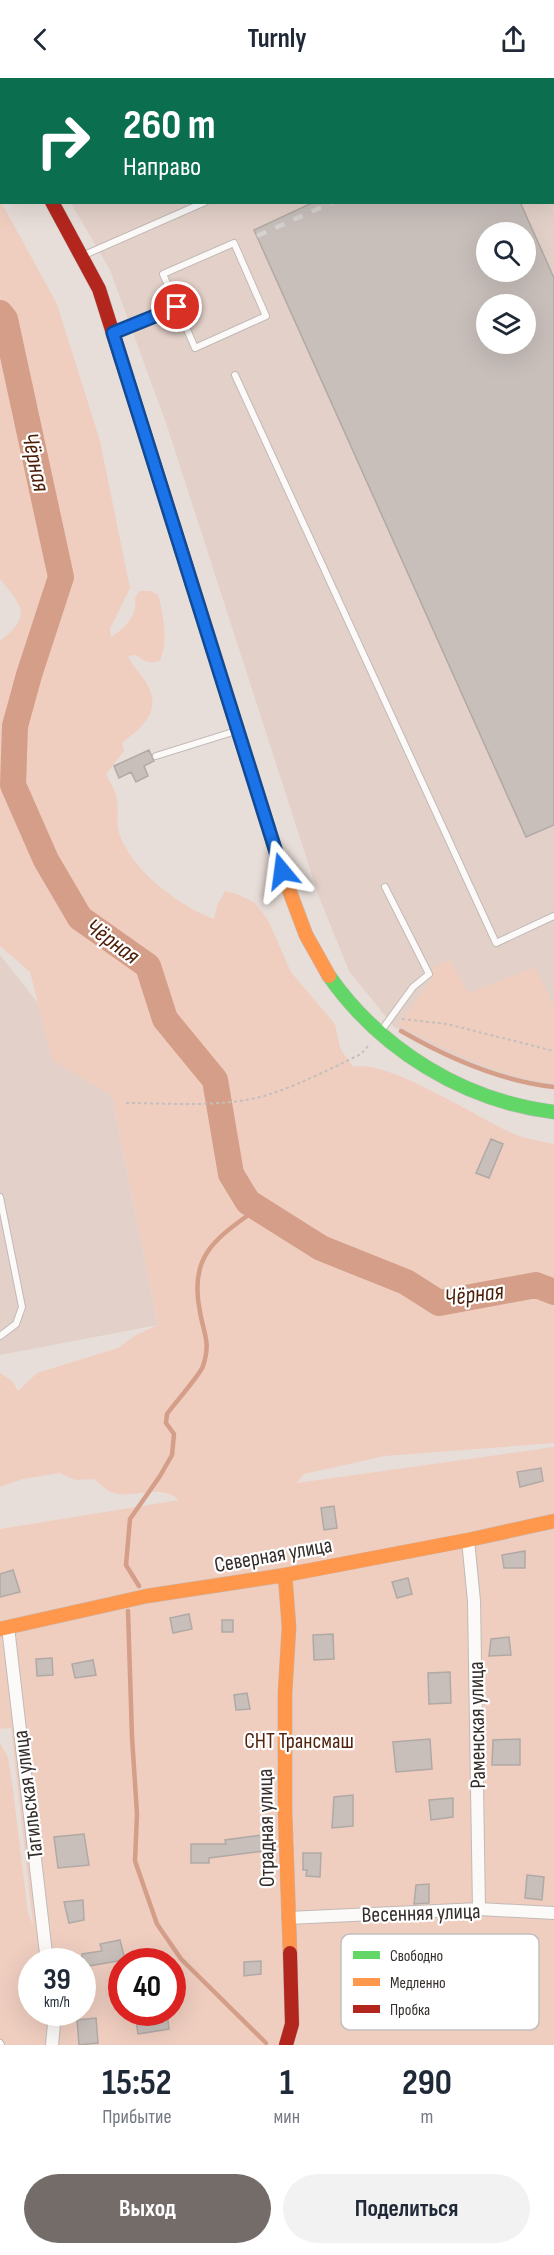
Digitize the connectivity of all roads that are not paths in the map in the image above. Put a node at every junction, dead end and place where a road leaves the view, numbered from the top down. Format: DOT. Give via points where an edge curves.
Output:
graph roads {
  1 [pos="53,204"];
  2 [pos="201,204"];
  3 [pos="82,257"];
  4 [pos="177,307"];
  5 [pos="113,333"];
  6 [pos="235,375"];
  7 [pos="238,731"];
  8 [pos="156,756"];
  9 [pos="385,887"];
  10 [pos="554,916"];
  11 [pos="379,1034"];
  12 [pos="554,1112"];
  13 [pos="0,1197"];
  14 [pos="0,1336"];
  15 [pos="554,1521"];
  16 [pos="468,1540"];
  17 [pos="285,1575"];
  18 [pos="4,1628"];
  19 [pos="479,1909"];
  20 [pos="554,1912"];
  21 [pos="288,1918"];
  22 [pos="45,1948"];
  23 [pos="54,2026"];
  24 [pos="52,2045"];
  25 [pos="286,2045"];
  1 -- 3 [label="street"];
  2 -- 3 [label="lane"];
  3 -- 5 [label="street" via="99,289"];
  4 -- 4 [label="lane" via="195,348 267,316 234,243 163,274"];
  4 -- 5 [label="lane"];
  5 -- 7 [label="street"];
  6 -- 10 [label="lane" via="496,943"];
  7 -- 8 [label="lane"];
  7 -- 11 [label="street" via="301,922 324,971"];
  9 -- 11 [label="lane" via="429,974 413,987"];
  11 -- 12 [label="street" via="400,1053 478,1093"];
  13 -- 14 [label="lane" via="22,1307 16,1324"];
  15 -- 16 [label="street, Северная улица"];
  16 -- 17 [label="street, Северная улица"];
  16 -- 19 [label="street, Раменская улица" via="474,1601"];
  17 -- 18 [label="street, Северная улица" via="147,1596"];
  17 -- 21 [label="street, Отрадная улица" via="289,1626 285,1693"];
  18 -- 22 [label="street, Тагильская улица"];
  19 -- 20 [label="street, Весенняя улица"];
  19 -- 21 [label="street, Весенняя улица"];
  21 -- 25 [label="street, Отрадная улица" via="292,2024"];
  23 -- 24 [label="street"];
}
